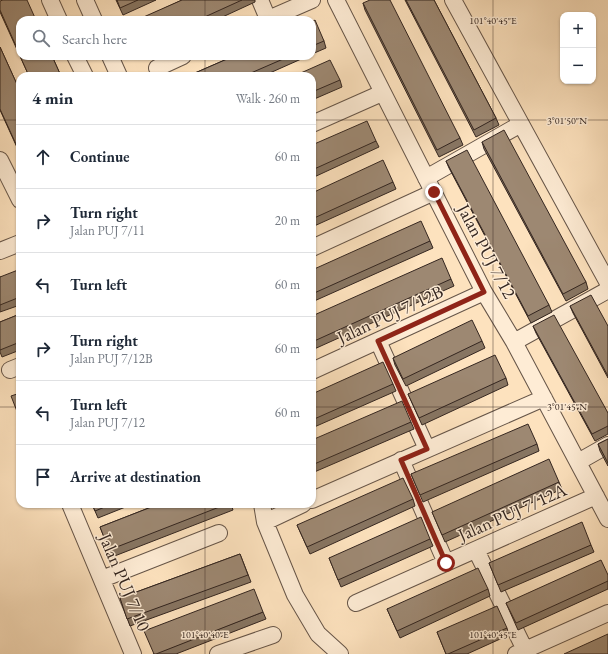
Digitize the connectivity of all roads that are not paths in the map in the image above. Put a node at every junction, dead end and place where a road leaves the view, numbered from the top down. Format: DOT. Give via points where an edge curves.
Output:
graph roads {
  1 [pos="50,0"];
  2 [pos="85,0"];
  3 [pos="260,0"];
  4 [pos="312,0"];
  5 [pos="336,0"];
  6 [pos="453,0"];
  7 [pos="57,16"];
  8 [pos="92,16"];
  9 [pos="266,16"];
  10 [pos="276,16"];
  11 [pos="78,60"];
  12 [pos="112,60"];
  13 [pos="174,60"];
  14 [pos="157,68"];
  15 [pos="83,72"];
  16 [pos="117,72"];
  17 [pos="382,93"];
  18 [pos="316,122"];
  19 [pos="521,124"];
  20 [pos="0,160"];
  21 [pos="426,178"];
  22 [pos="16,183"];
  23 [pos="434,192"];
  24 [pos="16,245"];
  25 [pos="316,246"];
  26 [pos="0,251"];
  27 [pos="608,283"];
  28 [pos="608,290"];
  29 [pos="484,292"];
  30 [pos="378,341"];
  31 [pos="514,342"];
  32 [pos="316,369"];
  33 [pos="544,398"];
  34 [pos="608,445"];
  35 [pos="427,449"];
  36 [pos="401,460"];
  37 [pos="578,462"];
  38 [pos="596,496"];
  39 [pos="316,498"];
  40 [pos="72,508"];
  41 [pos="263,508"];
  42 [pos="295,508"];
  43 [pos="608,519"];
  44 [pos="265,522"];
  45 [pos="219,534"];
  46 [pos="476,550"];
  47 [pos="446,563"];
  48 [pos="102,579"];
  49 [pos="356,604"];
  50 [pos="608,613"];
  51 [pos="273,635"];
  52 [pos="520,652"];
  53 [pos="134,654"];
  54 [pos="218,654"];
  55 [pos="340,654"];
  1 -- 7 [label="street"];
  2 -- 8 [label="street"];
  3 -- 9 [label="street"];
  4 -- 10 [label="street"];
  5 -- 17 [label="street, Jalan PUJ 7/12"];
  6 -- 19 [label="street"];
  11 -- 15 [label="street"];
  12 -- 16 [label="street"];
  13 -- 14 [label="street"];
  17 -- 18 [label="street"];
  17 -- 21 [label="street, Jalan PUJ 7/12"];
  19 -- 21 [label="street"];
  19 -- 27 [label="street"];
  20 -- 22 [label="street"];
  21 -- 23 [label="street, Jalan PUJ 7/12"];
  23 -- 25 [label="street"];
  23 -- 29 [label="street, Jalan PUJ 7/12"];
  24 -- 26 [label="street"];
  28 -- 31 [label="street"];
  29 -- 30 [label="street, Jalan PUJ 7/12B"];
  29 -- 31 [label="street, Jalan PUJ 7/12"];
  30 -- 32 [label="street, Jalan PUJ 7/12B"];
  30 -- 35 [label="street"];
  31 -- 33 [label="street, Jalan PUJ 7/12"];
  33 -- 35 [label="street"];
  33 -- 37 [label="street, Jalan PUJ 7/12"];
  34 -- 37 [label="street"];
  35 -- 36 [label="street"];
  36 -- 39 [label="street"];
  36 -- 47 [label="street"];
  37 -- 38 [label="street, Jalan PUJ 7/12"];
  38 -- 43 [label="street, Jalan PUJ 7/12"];
  38 -- 46 [label="street, Jalan PUJ 7/12A"];
  40 -- 48 [label="street, Jalan PUJ 7/10"];
  41 -- 44 [label="street"];
  42 -- 44 [label="street"];
  44 -- 55 [label="street" via="295,595 318,634"];
  45 -- 48 [label="street"];
  46 -- 47 [label="street, Jalan PUJ 7/12A"];
  46 -- 52 [label="street"];
  47 -- 49 [label="street, Jalan PUJ 7/12A"];
  48 -- 53 [label="street, Jalan PUJ 7/10"];
  50 -- 52 [label="street"];
  51 -- 54 [label="street"];
}
